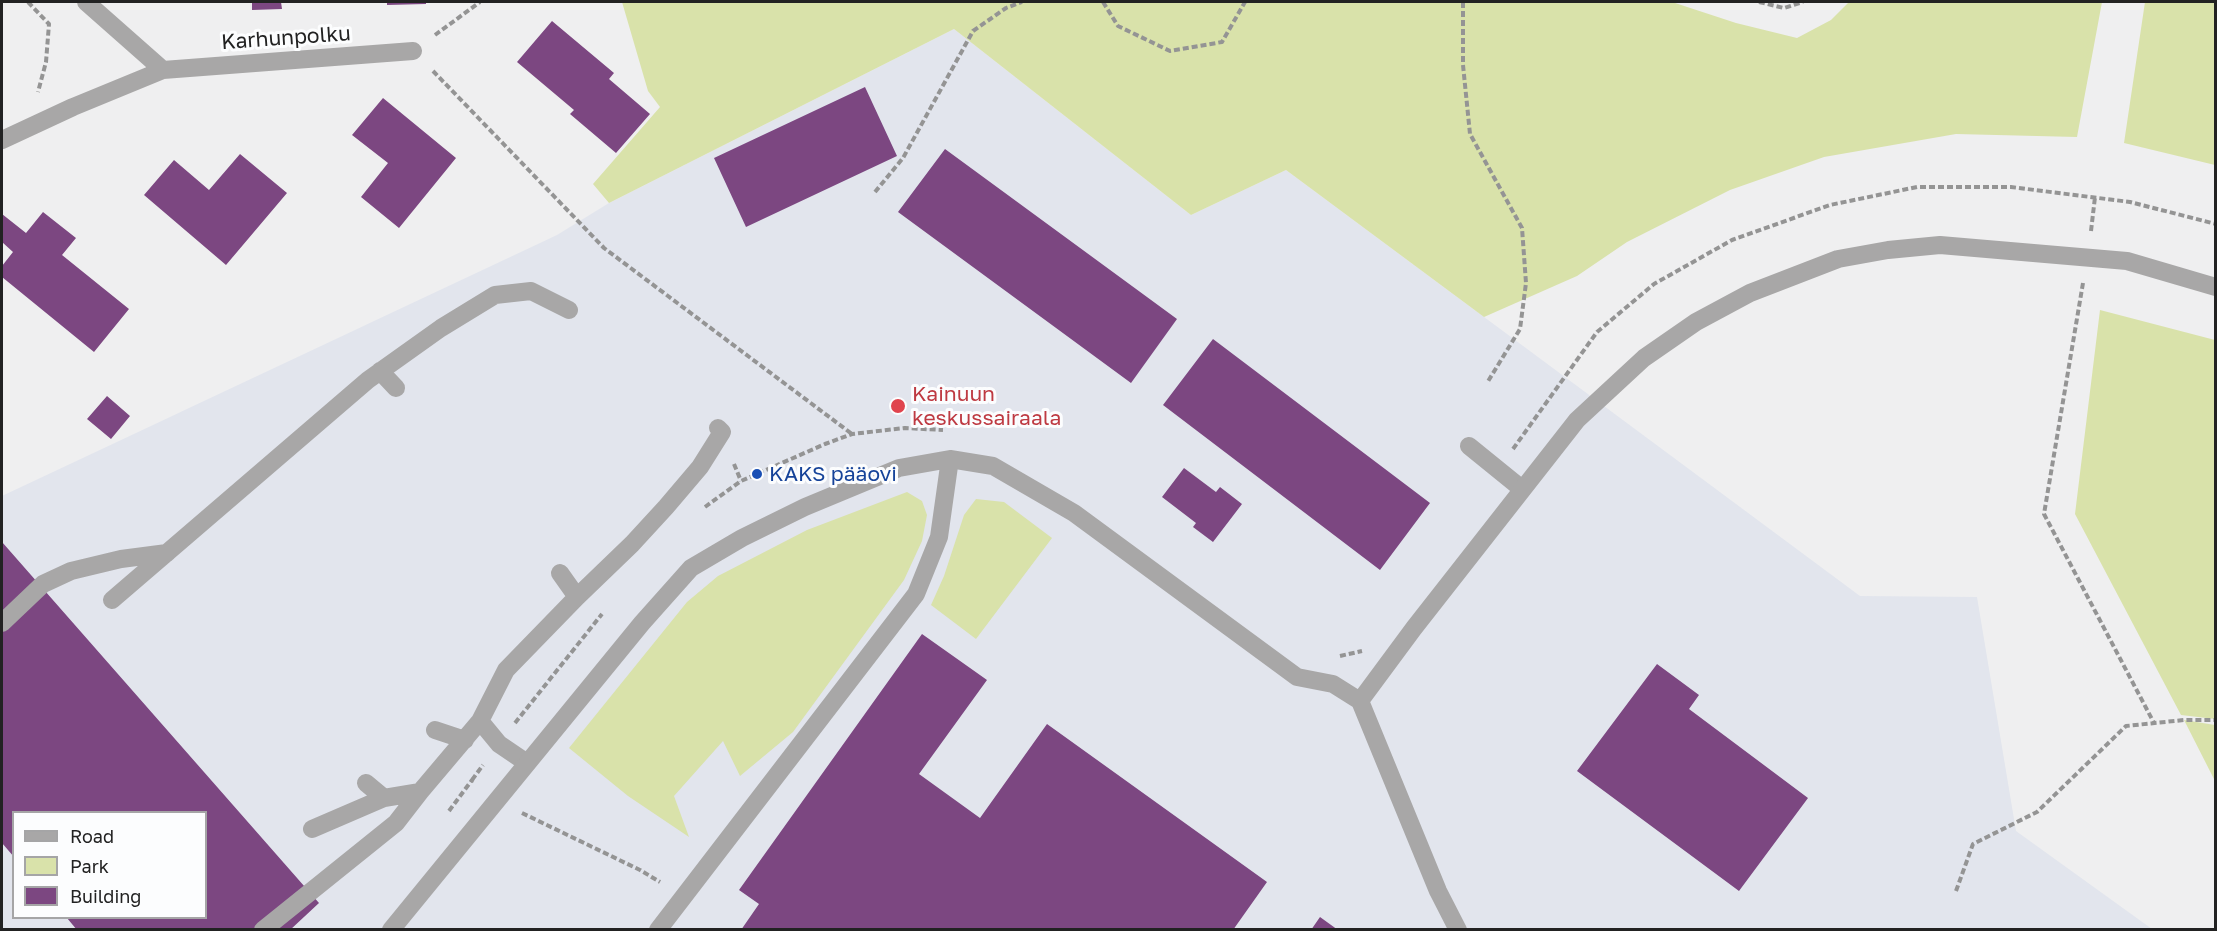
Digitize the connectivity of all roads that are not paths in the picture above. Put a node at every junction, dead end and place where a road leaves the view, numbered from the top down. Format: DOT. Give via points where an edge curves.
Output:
graph roads {
  1 [pos="87,2"];
  2 [pos="413,51"];
  3 [pos="163,70"];
  4 [pos="2,140"];
  5 [pos="2216,287"];
  6 [pos="569,310"];
  7 [pos="381,371"];
  8 [pos="396,388"];
  9 [pos="718,428"];
  10 [pos="1469,446"];
  11 [pos="950,459"];
  12 [pos="1522,489"];
  13 [pos="167,554"];
  14 [pos="560,573"];
  15 [pos="577,597"];
  16 [pos="112,600"];
  17 [pos="2,623"];
  18 [pos="1360,701"];
  19 [pos="480,721"];
  20 [pos="435,730"];
  21 [pos="465,740"];
  22 [pos="526,763"];
  23 [pos="366,783"];
  24 [pos="420,792"];
  25 [pos="384,798"];
  26 [pos="312,829"];
  27 [pos="263,930"];
  28 [pos="391,930"];
  29 [pos="658,930"];
  30 [pos="1458,930"];
  1 -- 3 [label="street"];
  2 -- 3 [label="street, Karhunpolku"];
  3 -- 4 [label="street, Karhunpolku"];
  5 -- 12 [label="street" via="2127,261 1940,245 1838,259 1750,293 1696,322 1644,358 1577,420"];
  6 -- 7 [label="street" via="531,291 495,295"];
  7 -- 8 [label="street"];
  7 -- 13 [label="street"];
  9 -- 15 [label="street" via="722,432 680,491"];
  10 -- 12 [label="street"];
  11 -- 18 [label="street" via="993,466 1074,513 1298,677 1333,684"];
  11 -- 22 [label="street" via="899,468 805,507 691,568"];
  11 -- 29 [label="street" via="939,537 916,594"];
  12 -- 18 [label="street"];
  13 -- 16 [label="street"];
  13 -- 17 [label="street" via="121,559 71,571 43,584"];
  14 -- 15 [label="street"];
  15 -- 19 [label="street" via="506,670"];
  18 -- 30 [label="street" via="1438,891"];
  19 -- 21 [label="street"];
  19 -- 22 [label="street" via="499,744"];
  20 -- 21 [label="street"];
  21 -- 24 [label="street"];
  22 -- 28 [label="street"];
  23 -- 25 [label="street"];
  24 -- 25 [label="street"];
  24 -- 27 [label="street" via="396,823"];
  25 -- 26 [label="street"];
}
